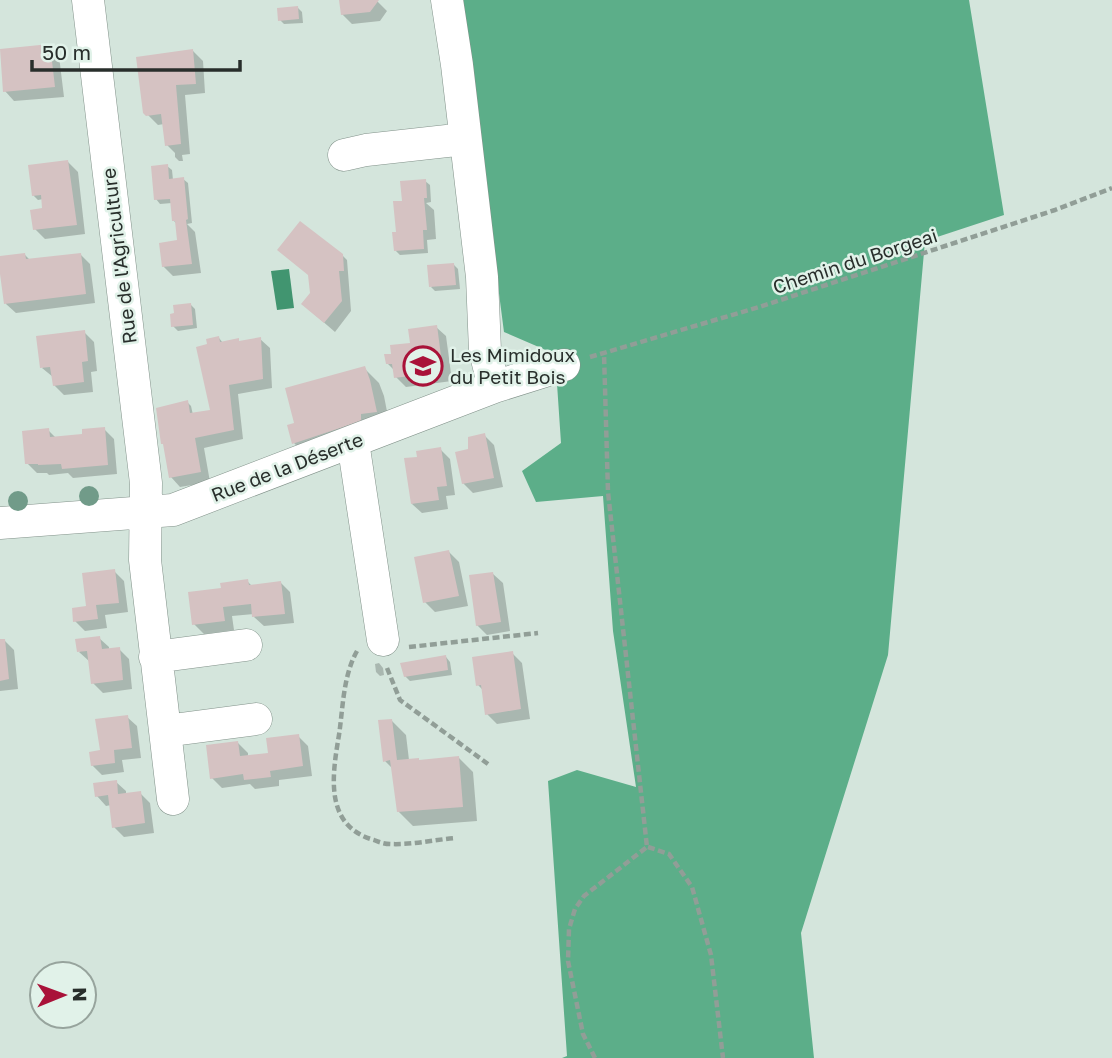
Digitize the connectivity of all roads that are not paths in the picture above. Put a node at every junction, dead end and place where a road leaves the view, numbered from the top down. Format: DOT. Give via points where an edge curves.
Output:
graph roads {
  1 [pos="88,0"];
  2 [pos="447,0"];
  3 [pos="465,139"];
  4 [pos="344,155"];
  5 [pos="564,365"];
  6 [pos="494,387"];
  7 [pos="353,442"];
  8 [pos="146,513"];
  9 [pos="0,523"];
  10 [pos="383,640"];
  11 [pos="246,645"];
  12 [pos="155,657"];
  13 [pos="256,719"];
  14 [pos="164,731"];
  15 [pos="173,799"];
  1 -- 8 [label="street, Rue de l'Agriculture"];
  2 -- 3 [label="street"];
  3 -- 4 [label="street"];
  3 -- 6 [label="street" via="482,277 485,351"];
  5 -- 6 [label="street, Rue de la Déserte"];
  6 -- 7 [label="street, Rue de la Déserte"];
  7 -- 8 [label="street, Rue de la Déserte" via="173,510"];
  7 -- 10 [label="street"];
  8 -- 9 [label="street, Rue de la Déserte"];
  8 -- 12 [label="street, Rue de l'Agriculture" via="145,560"];
  11 -- 12 [label="street"];
  12 -- 14 [label="street, Rue de l'Agriculture"];
  13 -- 14 [label="street"];
  14 -- 15 [label="street, Rue de l'Agriculture"];
}
